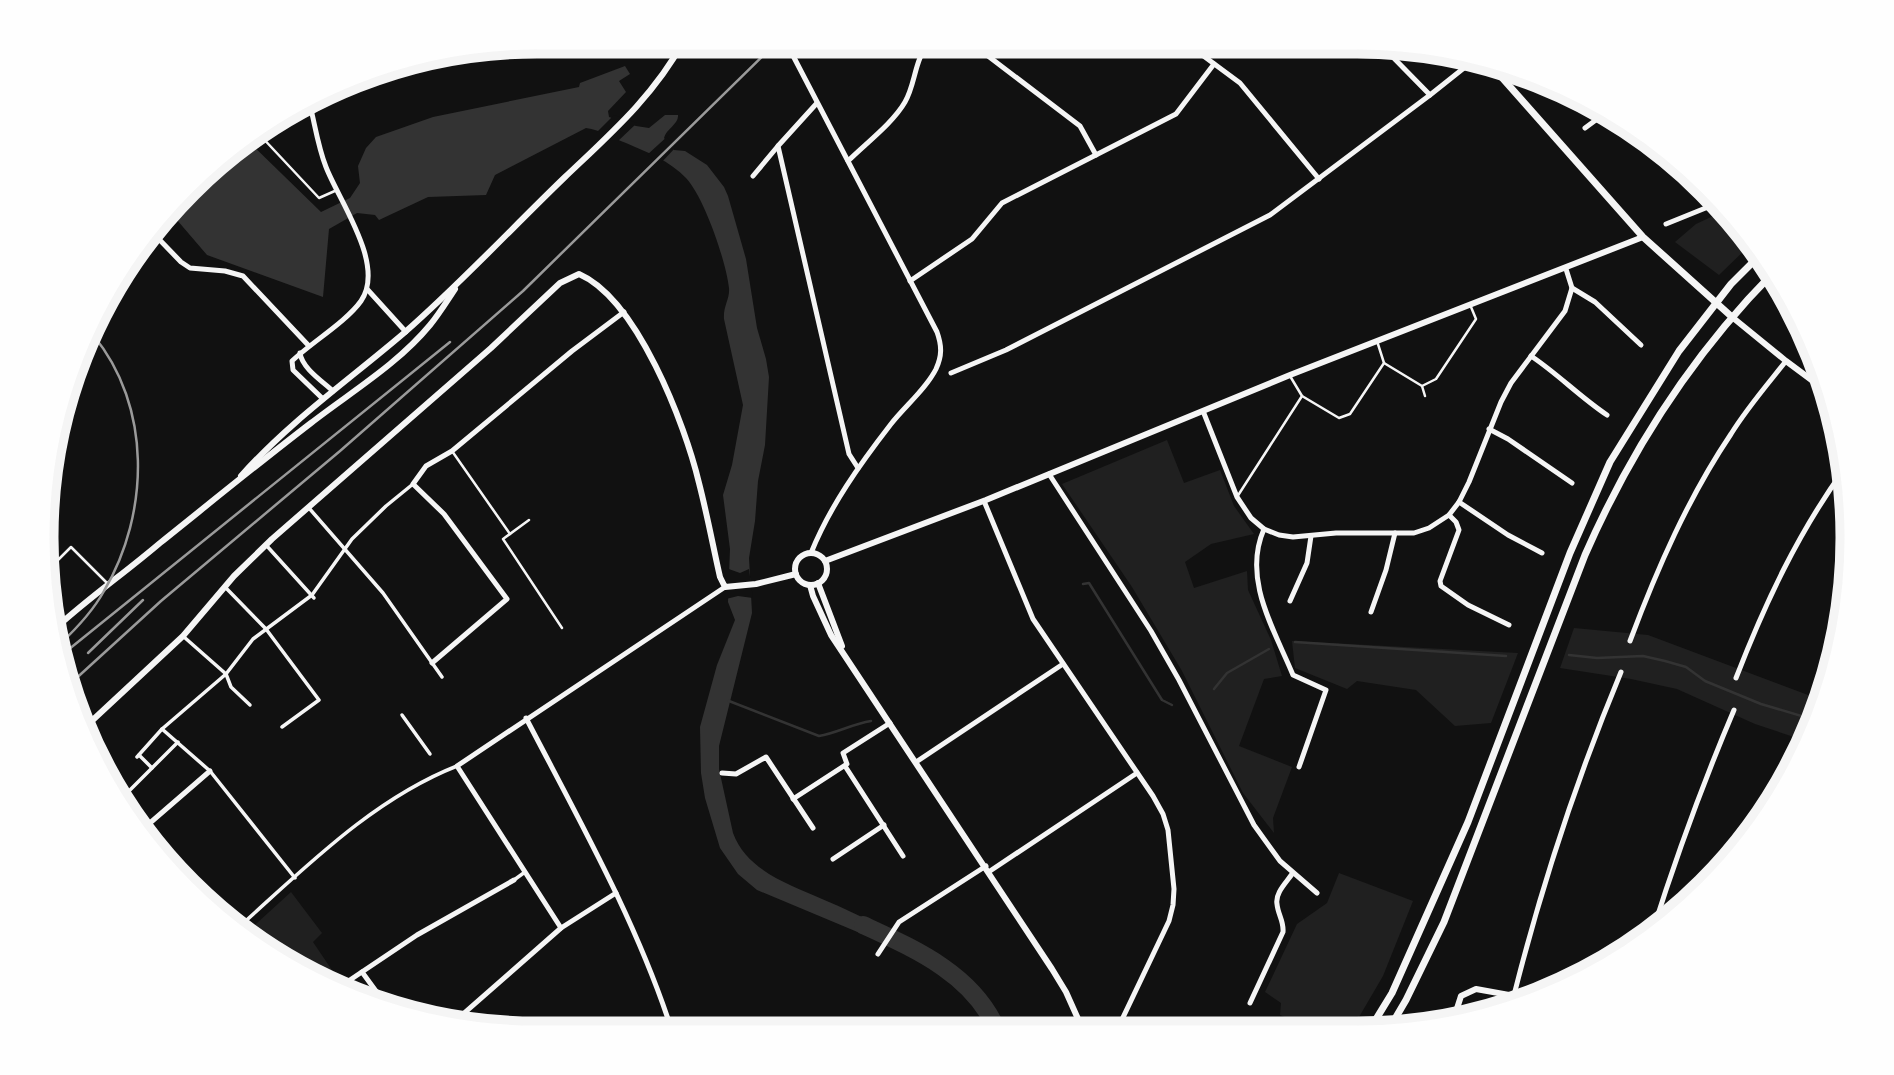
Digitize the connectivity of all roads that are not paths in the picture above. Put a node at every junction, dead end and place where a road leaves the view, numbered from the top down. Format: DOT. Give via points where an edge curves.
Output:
graph roads {
  1 [pos="675,54"];
  2 [pos="792,54"];
  3 [pos="922,54"];
  4 [pos="986,54"];
  5 [pos="1201,54"];
  6 [pos="1391,55"];
  7 [pos="1214,64"];
  8 [pos="1465,67"];
  9 [pos="1501,77"];
  10 [pos="1430,95"];
  11 [pos="817,103"];
  12 [pos="311,111"];
  13 [pos="1598,119"];
  14 [pos="1585,128"];
  15 [pos="264,139"];
  16 [pos="778,146"];
  17 [pos="1096,155"];
  18 [pos="848,161"];
  19 [pos="753,176"];
  20 [pos="1319,179"];
  21 [pos="338,191"];
  22 [pos="1708,206"];
  23 [pos="1666,224"];
  24 [pos="1643,237"];
  25 [pos="158,238"];
  26 [pos="1753,262"];
  27 [pos="1566,269"];
  28 [pos="462,279"];
  29 [pos="910,281"];
  30 [pos="1766,281"];
  31 [pos="1572,288"];
  32 [pos="367,289"];
  33 [pos="1470,303"];
  34 [pos="1716,303"];
  35 [pos="624,312"];
  36 [pos="1732,317"];
  37 [pos="406,332"];
  38 [pos="1377,341"];
  39 [pos="1641,345"];
  40 [pos="309,346"];
  41 [pos="300,353"];
  42 [pos="1531,356"];
  43 [pos="1786,361"];
  44 [pos="1384,363"];
  45 [pos="951,373"];
  46 [pos="1290,375"];
  47 [pos="1814,382"];
  48 [pos="1422,386"];
  49 [pos="334,391"];
  50 [pos="1301,396"];
  51 [pos="1425,396"];
  52 [pos="323,398"];
  53 [pos="343,400"];
  54 [pos="332,407"];
  55 [pos="1203,411"];
  56 [pos="1607,415"];
  57 [pos="1489,429"];
  58 [pos="452,451"];
  59 [pos="858,468"];
  60 [pos="1049,474"];
  61 [pos="241,476"];
  62 [pos="1837,480"];
  63 [pos="1572,483"];
  64 [pos="413,484"];
  65 [pos="1237,497"];
  66 [pos="984,501"];
  67 [pos="1459,502"];
  68 [pos="308,507"];
  69 [pos="1449,515"];
  70 [pos="529,520"];
  71 [pos="1264,529"];
  72 [pos="1395,533"];
  73 [pos="510,534"];
  74 [pos="1311,536"];
  75 [pos="265,545"];
  76 [pos="345,549"];
  77 [pos="811,553"];
  78 [pos="1542,553"];
  79 [pos="825,561"];
  80 [pos="55,563"];
  81 [pos="796,574"];
  82 [pos="107,583"];
  83 [pos="818,583"];
  84 [pos="810,585"];
  85 [pos="224,587"];
  86 [pos="725,587"];
  87 [pos="313,597"];
  88 [pos="1290,601"];
  89 [pos="1371,612"];
  90 [pos="62,622"];
  91 [pos="1509,625"];
  92 [pos="562,628"];
  93 [pos="267,629"];
  94 [pos="183,636"];
  95 [pos="1630,641"];
  96 [pos="845,654"];
  97 [pos="432,663"];
  98 [pos="1063,664"];
  99 [pos="1621,672"];
  100 [pos="226,674"];
  101 [pos="442,677"];
  102 [pos="1736,678"];
  103 [pos="250,705"];
  104 [pos="1734,710"];
  105 [pos="402,715"];
  106 [pos="526,719"];
  107 [pos="91,722"];
  108 [pos="890,723"];
  109 [pos="282,727"];
  110 [pos="162,729"];
  111 [pos="178,742"];
  112 [pos="429,754"];
  113 [pos="916,762"];
  114 [pos="439,766"];
  115 [pos="457,766"];
  116 [pos="845,766"];
  117 [pos="1299,767"];
  118 [pos="152,768"];
  119 [pos="209,772"];
  120 [pos="443,772"];
  121 [pos="722,773"];
  122 [pos="1137,774"];
  123 [pos="128,792"];
  124 [pos="793,799"];
  125 [pos="149,824"];
  126 [pos="884,825"];
  127 [pos="813,828"];
  128 [pos="903,856"];
  129 [pos="833,859"];
  130 [pos="988,869"];
  131 [pos="525,873"];
  132 [pos="1292,874"];
  133 [pos="295,878"];
  134 [pos="514,880"];
  135 [pos="616,893"];
  136 [pos="1317,893"];
  137 [pos="1658,915"];
  138 [pos="245,922"];
  139 [pos="561,929"];
  140 [pos="877,954"];
  141 [pos="362,972"];
  142 [pos="348,982"];
  143 [pos="378,993"];
  144 [pos="1513,995"];
  145 [pos="1514,995"];
  146 [pos="1250,1003"];
  147 [pos="1455,1010"];
  148 [pos="462,1015"];
  149 [pos="1395,1019"];
  150 [pos="1375,1020"];
  151 [pos="669,1021"];
  152 [pos="1079,1021"];
  153 [pos="1121,1021"];
  1 -- 28 [label="street" via="626,118"];
  2 -- 11 [label="street"];
  3 -- 18 [label="street" via="900,110"];
  4 -- 17 [label="street" via="1080,125"];
  5 -- 7 [label="street"];
  6 -- 10 [label="street"];
  7 -- 17 [label="street" via="1176,114"];
  7 -- 20 [label="street" via="1240,83"];
  8 -- 10 [label="street"];
  9 -- 24 [label="main road"];
  10 -- 20 [label="street"];
  11 -- 16 [label="street"];
  11 -- 18 [label="street"];
  12 -- 21 [label="street" via="322,155"];
  13 -- 14 [label="street"];
  15 -- 21 [label="lane" via="319,198"];
  16 -- 19 [label="street"];
  16 -- 59 [label="street" via="849,454"];
  17 -- 29 [label="street" via="1002,203 972,239"];
  18 -- 29 [label="street"];
  20 -- 45 [label="street" via="1270,215 1006,350"];
  21 -- 32 [label="street" via="364,253"];
  22 -- 23 [label="street"];
  24 -- 27 [label="street"];
  24 -- 34 [label="main road"];
  25 -- 40 [label="street" via="190,268 243,276"];
  26 -- 34 [label="main road"];
  27 -- 31 [label="street"];
  27 -- 33 [label="street"];
  28 -- 37 [label="street"];
  28 -- 53 [label="street" via="430,325"];
  29 -- 59 [label="street" via="939,336 941,355 932,377"];
  30 -- 36 [label="main road"];
  31 -- 39 [label="street" via="1595,302"];
  31 -- 42 [label="street" via="1565,311"];
  32 -- 37 [label="street"];
  32 -- 40 [label="street" via="355,308"];
  33 -- 38 [label="street"];
  33 -- 48 [label="lane" via="1476,319 1436,379"];
  34 -- 36 [label="main road"];
  34 -- 150 [label="main road" via="1657,383 1611,462 1570,553 1463,834"];
  35 -- 58 [label="street"];
  35 -- 68 [label="street" via="584,276 560,283"];
  35 -- 86 [label="street" via="650,357 687,443"];
  36 -- 43 [label="street"];
  36 -- 149 [label="main road" via="1645,435 1603,514 1444,922"];
  37 -- 49 [label="street"];
  38 -- 44 [label="lane"];
  38 -- 46 [label="street"];
  40 -- 41 [label="street"];
  41 -- 49 [label="street" via="306,366"];
  41 -- 52 [label="street" via="291,367"];
  42 -- 56 [label="street"];
  42 -- 57 [label="street" via="1511,383"];
  43 -- 47 [label="street"];
  43 -- 95 [label="street" via="1731,433 1701,483"];
  44 -- 48 [label="lane"];
  44 -- 50 [label="lane" via="1345,417"];
  46 -- 50 [label="lane"];
  46 -- 55 [label="street"];
  48 -- 51 [label="lane"];
  49 -- 52 [label="street"];
  49 -- 53 [label="street"];
  50 -- 65 [label="lane"];
  52 -- 54 [label="street"];
  52 -- 61 [label="street"];
  53 -- 54 [label="street"];
  54 -- 61 [label="street"];
  55 -- 60 [label="street"];
  55 -- 65 [label="street"];
  57 -- 63 [label="street"];
  57 -- 67 [label="street"];
  58 -- 64 [label="street" via="426,466"];
  58 -- 73 [label="lane"];
  59 -- 77 [label="street"];
  60 -- 66 [label="street"];
  60 -- 132 [label="street" via="1173,670 1254,825"];
  61 -- 82 [label="street"];
  62 -- 102 [label="street" via="1785,564"];
  64 -- 76 [label="street"];
  64 -- 97 [label="street" via="444,514 507,599"];
  65 -- 71 [label="street"];
  66 -- 79 [label="street"];
  66 -- 98 [label="street" via="1026,605"];
  67 -- 69 [label="street"];
  67 -- 78 [label="street"];
  68 -- 75 [label="street"];
  68 -- 76 [label="street"];
  69 -- 72 [label="street" via="1429,528"];
  69 -- 91 [label="street" via="1459,530 1441,586 1468,606"];
  70 -- 73 [label="lane"];
  71 -- 74 [label="street" via="1279,535"];
  71 -- 117 [label="street" via="1255,573 1271,624 1293,675 1326,690"];
  72 -- 74 [label="street"];
  72 -- 89 [label="street"];
  73 -- 92 [label="lane" via="503,539"];
  74 -- 88 [label="street" via="1307,563"];
  75 -- 85 [label="street"];
  75 -- 87 [label="street"];
  76 -- 87 [label="street"];
  76 -- 97 [label="street" via="383,593"];
  77 -- 79 [label="street"];
  77 -- 81 [label="street" via="798,560"];
  79 -- 83 [label="street" via="825,576"];
  80 -- 82 [label="lane" via="71,547"];
  81 -- 84 [label="street"];
  81 -- 86 [label="street"];
  82 -- 90 [label="street"];
  83 -- 84 [label="street"];
  83 -- 96 [label="street"];
  84 -- 96 [label="street" via="831,635"];
  85 -- 93 [label="street"];
  85 -- 94 [label="street"];
  86 -- 106 [label="street"];
  87 -- 93 [label="street"];
  93 -- 100 [label="street" via="253,639"];
  93 -- 109 [label="street" via="319,700"];
  94 -- 100 [label="street"];
  94 -- 107 [label="street"];
  96 -- 108 [label="street"];
  97 -- 101 [label="street"];
  98 -- 113 [label="street"];
  98 -- 122 [label="street"];
  99 -- 145 [label="street" via="1560,831"];
  100 -- 103 [label="street" via="231,687"];
  100 -- 110 [label="street"];
  104 -- 137 [label="street" via="1702,786"];
  105 -- 112 [label="street"];
  106 -- 115 [label="street"];
  106 -- 135 [label="street"];
  108 -- 113 [label="street"];
  108 -- 116 [label="street" via="844,753"];
  110 -- 111 [label="street"];
  110 -- 118 [label="street" via="138,756"];
  111 -- 118 [label="street"];
  111 -- 119 [label="street"];
  113 -- 130 [label="street"];
  114 -- 120 [label="street"];
  115 -- 120 [label="street"];
  115 -- 131 [label="street"];
  116 -- 124 [label="street"];
  116 -- 126 [label="street"];
  118 -- 123 [label="street"];
  119 -- 125 [label="street"];
  119 -- 133 [label="street"];
  120 -- 133 [label="street" via="371,813"];
  121 -- 124 [label="street" via="736,774 766,757"];
  122 -- 130 [label="street"];
  122 -- 153 [label="street" via="1168,830 1173,901 1169,921"];
  124 -- 127 [label="street"];
  126 -- 128 [label="street"];
  126 -- 129 [label="street"];
  130 -- 140 [label="street" via="894,927"];
  130 -- 152 [label="street" via="1058,977"];
  131 -- 134 [label="street"];
  131 -- 139 [label="street"];
  132 -- 136 [label="street"];
  132 -- 146 [label="street" via="1276,903 1283,932"];
  133 -- 138 [label="street"];
  134 -- 141 [label="street"];
  135 -- 139 [label="street"];
  135 -- 151 [label="street"];
  139 -- 148 [label="street"];
  141 -- 142 [label="street"];
  141 -- 143 [label="street"];
  144 -- 147 [label="street" via="1468,991"];
}
